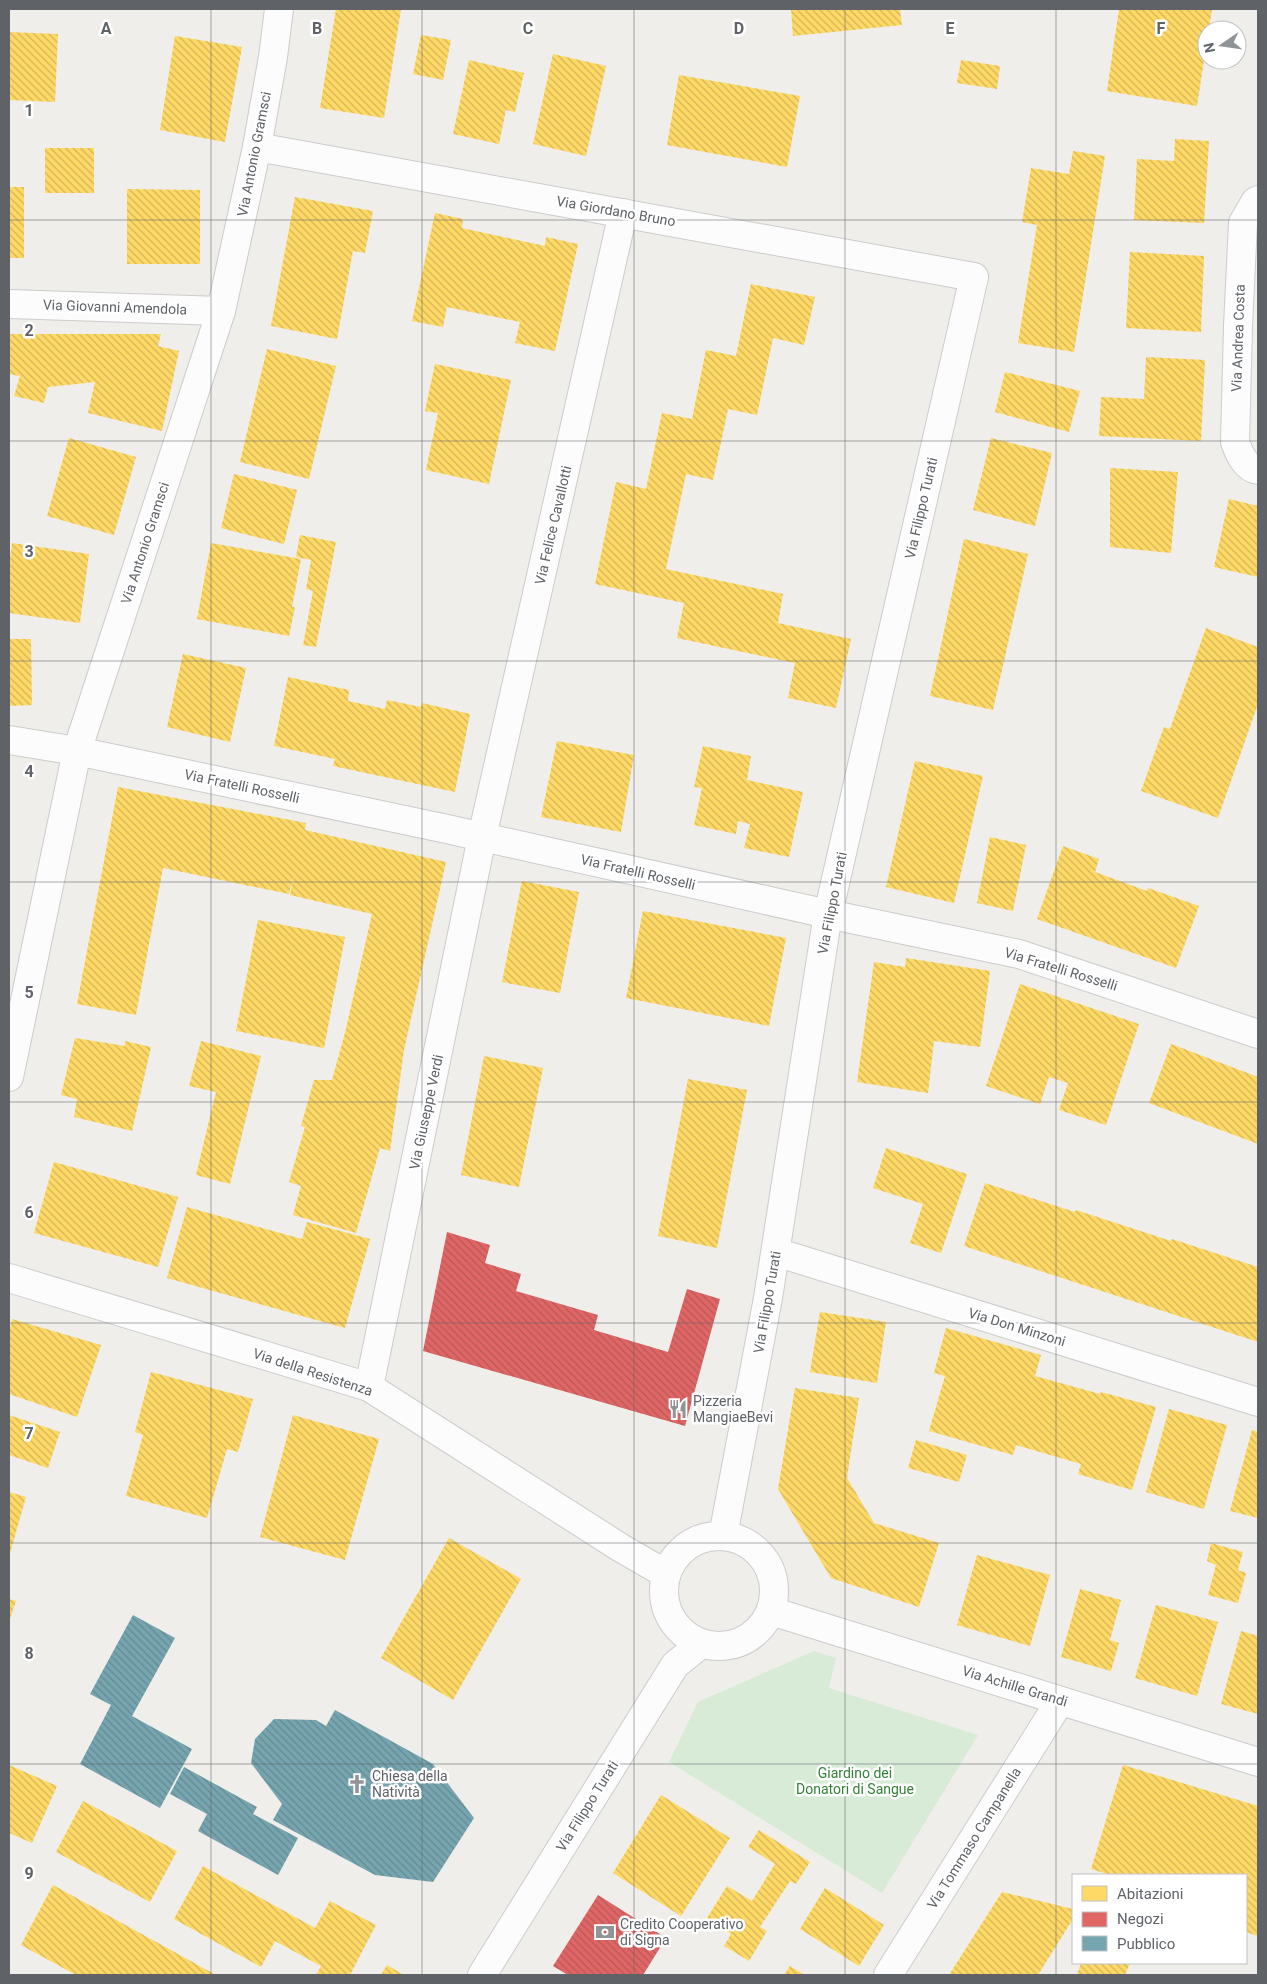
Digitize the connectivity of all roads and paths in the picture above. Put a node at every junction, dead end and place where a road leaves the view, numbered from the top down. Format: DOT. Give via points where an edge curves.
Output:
graph roads {
  1 [pos="279,9"];
  2 [pos="257,147"];
  3 [pos="1258,200"];
  4 [pos="623,213"];
  5 [pos="974,277"];
  6 [pos="9,304"];
  7 [pos="221,311"];
  8 [pos="1258,470"];
  9 [pos="9,740"];
  10 [pos="77,751"];
  11 [pos="482,837"];
  12 [pos="828,914"];
  13 [pos="1258,1034"];
  14 [pos="9,1077"];
  15 [pos="776,1252"];
  16 [pos="9,1278"];
  17 [pos="369,1387"];
  18 [pos="1258,1402"];
  19 [pos="723,1536"];
  20 [pos="666,1574"];
  21 [pos="771,1610"];
  22 [pos="701,1644"];
  23 [pos="1060,1701"];
  24 [pos="1258,1762"];
  25 [pos="482,1975"];
  26 [pos="888,1975"];
  1 -- 2 [label="street, Via Antonio Gramsci"];
  2 -- 4 [label="street, Via Giordano Bruno"];
  2 -- 7 [label="street, Via Antonio Gramsci"];
  3 -- 8 [label="street, Via Andrea Costa" via="1243,223 1235,442 1241,456"];
  4 -- 5 [label="street, Via Giordano Bruno"];
  4 -- 11 [label="street, Via Felice Cavallotti"];
  5 -- 12 [label="street, Via Filippo Turati"];
  6 -- 7 [label="street, Via Giovanni Amendola"];
  7 -- 10 [label="street, Via Antonio Gramsci"];
  9 -- 10 [label="street, Via Fratelli Rosselli"];
  10 -- 11 [label="street, Via Fratelli Rosselli"];
  10 -- 14 [label="street, Via Antonio Gramsci"];
  11 -- 12 [label="street, Via Fratelli Rosselli"];
  11 -- 17 [label="street, Via Giuseppe Verdi"];
  12 -- 13 [label="street, Via Fratelli Rosselli" via="1019,954"];
  12 -- 15 [label="street, Via Filippo Turati"];
  15 -- 18 [label="street, Via Don Minzoni"];
  15 -- 19 [label="street, Via Filippo Turati"];
  16 -- 17 [label="street, Via della Resistenza"];
  17 -- 20 [label="street, Via della Resistenza"];
  19 -- 20 [label="street" via="705,1537 688,1545 675,1557"];
  19 -- 21 [label="street" via="755,1548 766,1561 773,1577"];
  20 -- 22 [label="street" via="666,1607 686,1636"];
  21 -- 22 [label="street" via="763,1626 750,1638 718,1647"];
  21 -- 23 [label="street, Via Achille Grandi"];
  22 -- 25 [label="street, Via Filippo Turati" via="675,1665"];
  23 -- 24 [label="street, Via Achille Grandi"];
  23 -- 26 [label="street, Via Tommaso Campanella"];
}
